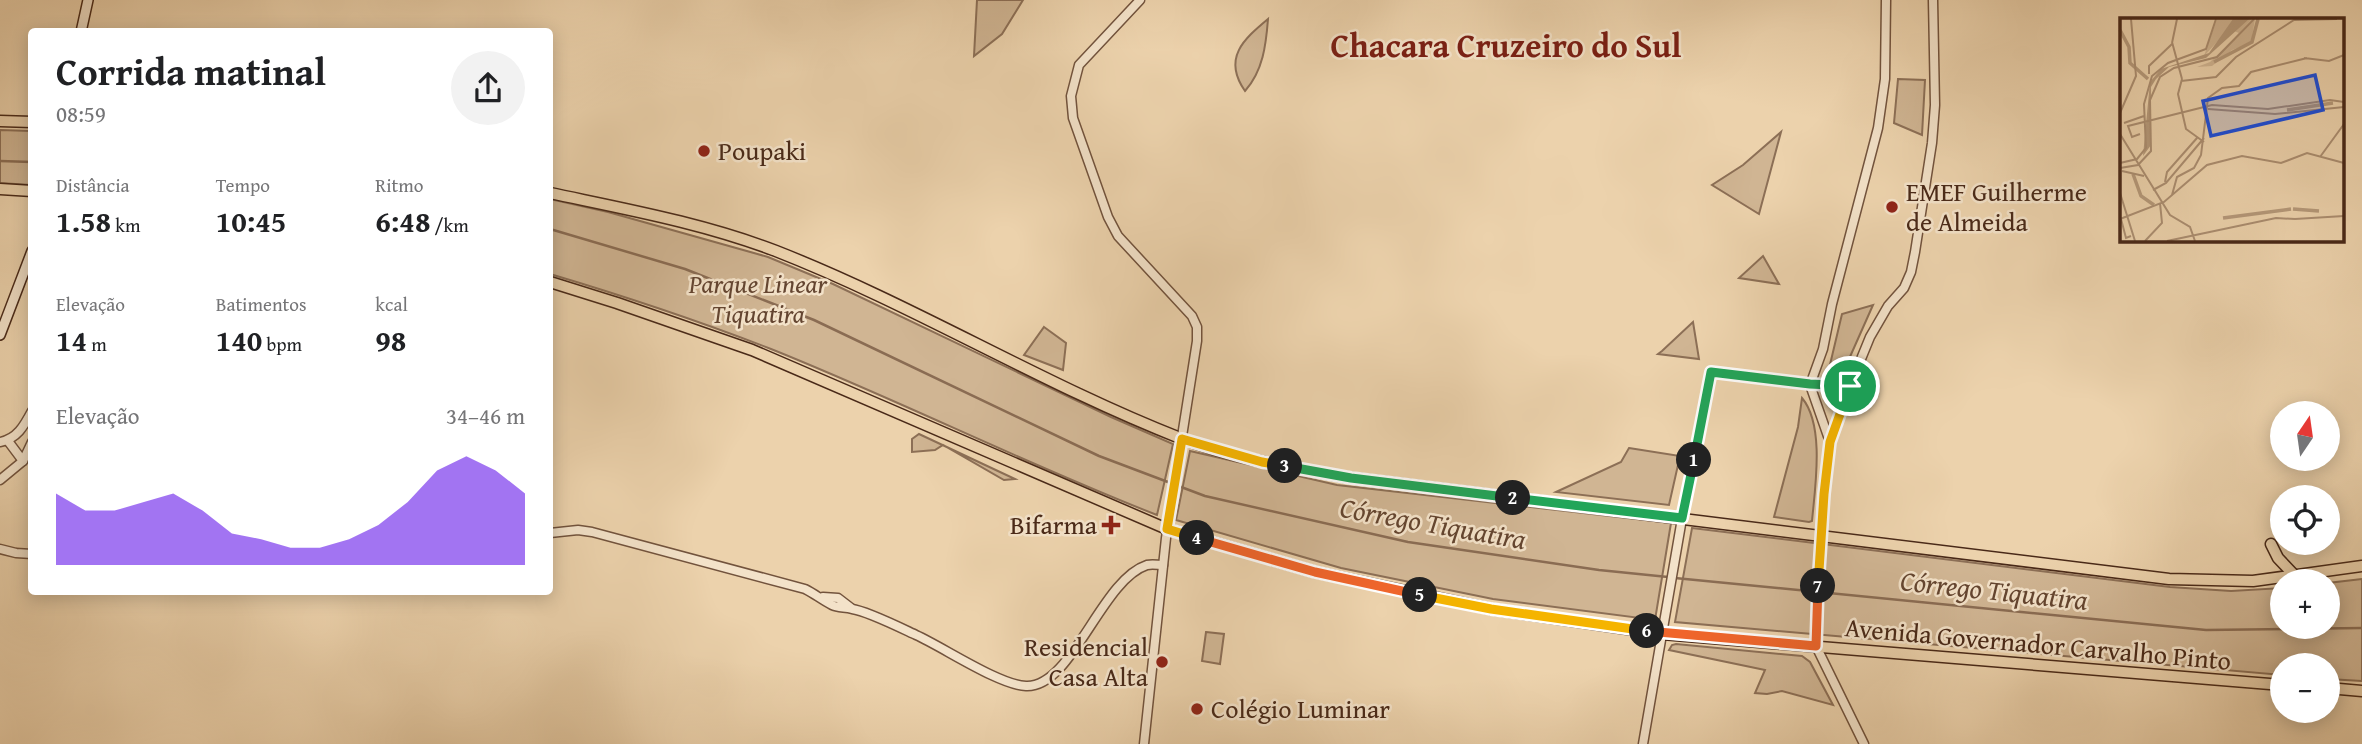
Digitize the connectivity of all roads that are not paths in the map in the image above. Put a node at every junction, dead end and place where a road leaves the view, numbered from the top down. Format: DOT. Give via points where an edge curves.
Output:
graph roads {
  1 [pos="88,0"];
  2 [pos="1140,0"];
  3 [pos="1886,0"];
  4 [pos="1933,0"];
  5 [pos="82,28"];
  6 [pos="0,121"];
  7 [pos="28,122"];
  8 [pos="0,190"];
  9 [pos="28,191"];
  10 [pos="553,194"];
  11 [pos="28,262"];
  12 [pos="553,283"];
  13 [pos="0,335"];
  14 [pos="1810,384"];
  15 [pos="1850,386"];
  16 [pos="28,418"];
  17 [pos="1182,439"];
  18 [pos="4,441"];
  19 [pos="1830,442"];
  20 [pos="28,450"];
  21 [pos="23,461"];
  22 [pos="0,480"];
  23 [pos="1682,518"];
  24 [pos="1167,529"];
  25 [pos="553,533"];
  26 [pos="1821,535"];
  27 [pos="0,548"];
  28 [pos="28,554"];
  29 [pos="2276,555"];
  30 [pos="1163,565"];
  31 [pos="2362,566"];
  32 [pos="2288,569"];
  33 [pos="2340,569"];
  34 [pos="2270,578"];
  35 [pos="1662,634"];
  36 [pos="1816,646"];
  37 [pos="2270,684"];
  38 [pos="2340,689"];
  39 [pos="2362,691"];
  40 [pos="1144,744"];
  41 [pos="1643,744"];
  42 [pos="1864,744"];
  1 -- 5 [label="main road"];
  2 -- 17 [label="street" via="1079,65 1071,96 1073,118 1118,236 1192,316 1196,327"];
  3 -- 14 [label="street" via="1885,79 1878,128 1823,349"];
  4 -- 15 [label="street" via="1933,143 1916,252 1911,272 1877,322"];
  6 -- 7 [label="main road"];
  8 -- 9 [label="main road"];
  10 -- 17 [label="main road" via="776,251"];
  11 -- 13 [label="main road"];
  12 -- 24 [label="main road, Avenida Governador Carvalho Pinto" via="752,350"];
  14 -- 15 [label="street"];
  14 -- 19 [label="street"];
  14 -- 23 [label="street" via="1711,372"];
  15 -- 19 [label="street"];
  16 -- 18 [label="street" via="22,429"];
  17 -- 23 [label="main road" via="1262,462 1351,478"];
  17 -- 24 [label="street"];
  18 -- 21 [label="street"];
  19 -- 26 [label="street"];
  20 -- 21 [label="street"];
  21 -- 22 [label="street"];
  23 -- 26 [label="main road"];
  23 -- 35 [label="street"];
  24 -- 30 [label="street"];
  24 -- 35 [label="main road, Avenida Governador Carvalho Pinto" via="1396,590"];
  25 -- 30 [label="street" via="592,532 776,580 917,635 1021,685 1037,685 1053,674 1082,642 1098,612 1136,571"];
  26 -- 34 [label="main road" via="2169,579"];
  26 -- 36 [label="street"];
  27 -- 28 [label="street"];
  29 -- 32 [label="main road"];
  30 -- 40 [label="street"];
  31 -- 33 [label="main road"];
  35 -- 36 [label="main road, Avenida Governador Carvalho Pinto"];
  35 -- 41 [label="street"];
  36 -- 37 [label="main road, Avenida Governador Carvalho Pinto"];
  36 -- 42 [label="street"];
  38 -- 39 [label="main road"];
}
